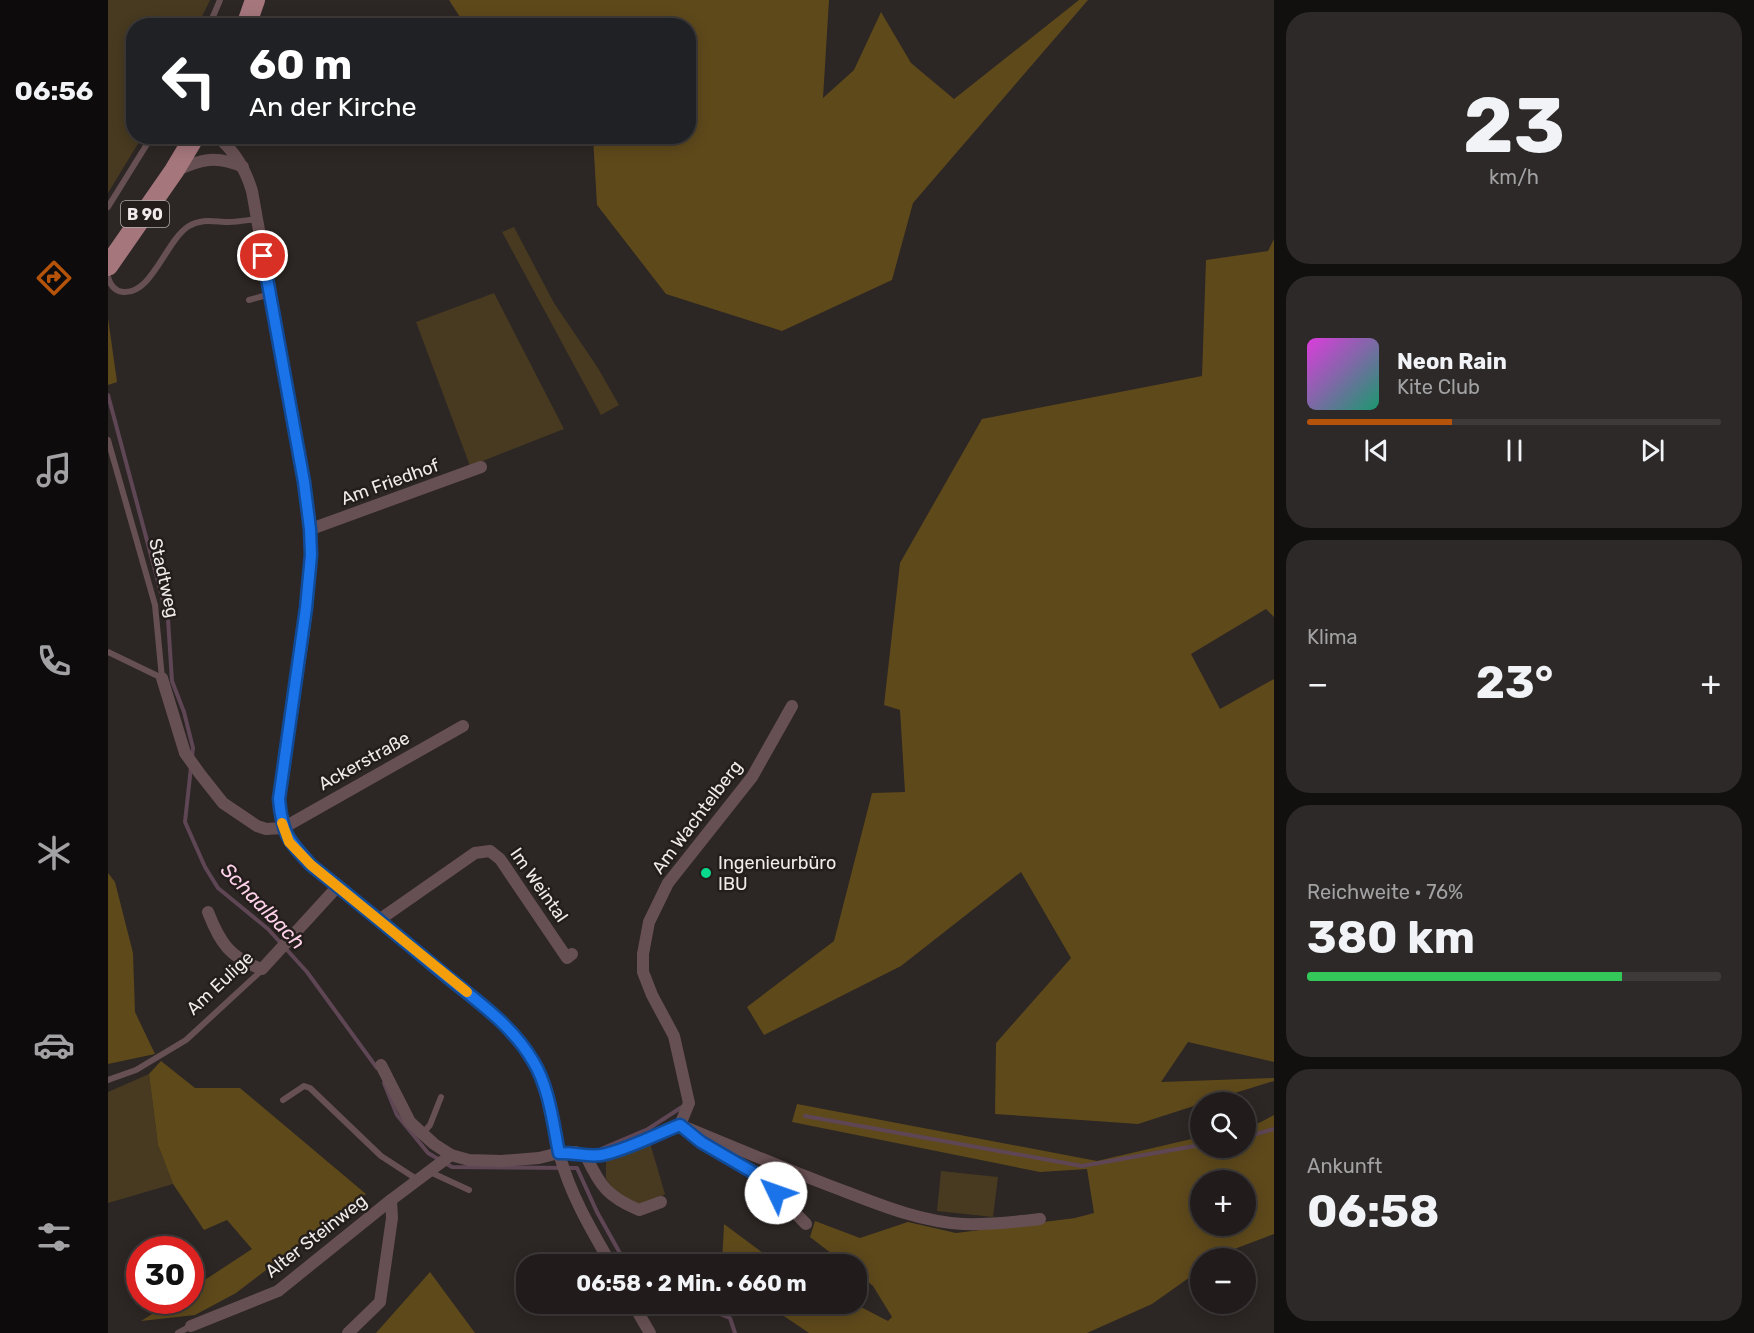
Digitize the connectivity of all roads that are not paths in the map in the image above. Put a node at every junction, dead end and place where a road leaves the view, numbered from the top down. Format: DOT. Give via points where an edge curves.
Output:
graph roads {
  1 [pos="220,0"];
  2 [pos="255,0"];
  3 [pos="212,18"];
  4 [pos="249,18"];
  5 [pos="147,144"];
  6 [pos="190,144"];
  7 [pos="224,144"];
  8 [pos="243,167"];
  9 [pos="174,171"];
  10 [pos="108,207"];
  11 [pos="257,219"];
  12 [pos="112,261"];
  13 [pos="108,277"];
  14 [pos="270,294"];
  15 [pos="249,300"];
  16 [pos="108,440"];
  17 [pos="481,467"];
  18 [pos="310,529"];
  19 [pos="108,652"];
  20 [pos="162,678"];
  21 [pos="792,706"];
  22 [pos="463,726"];
  23 [pos="283,828"];
  24 [pos="338,886"];
  25 [pos="208,912"];
  26 [pos="378,920"];
  27 [pos="572,954"];
  28 [pos="262,969"];
  29 [pos="381,1065"];
  30 [pos="108,1080"];
  31 [pos="441,1097"];
  32 [pos="283,1100"];
  33 [pos="680,1125"];
  34 [pos="423,1134"];
  35 [pos="586,1156"];
  36 [pos="449,1157"];
  37 [pos="560,1158"];
  38 [pos="432,1170"];
  39 [pos="418,1180"];
  40 [pos="469,1190"];
  41 [pos="391,1200"];
  42 [pos="662,1202"];
  43 [pos="1040,1219"];
  44 [pos="806,1224"];
  45 [pos="604,1254"];
  46 [pos="639,1314"];
  47 [pos="191,1326"];
  48 [pos="178,1333"];
  49 [pos="348,1333"];
  50 [pos="650,1333"];
  1 -- 3 [label="lane"];
  2 -- 4 [label="main road"];
  5 -- 10 [label="lane"];
  6 -- 9 [label="main road, B 90"];
  7 -- 8 [label="street"];
  8 -- 9 [label="street" via="210,159"];
  8 -- 11 [label="street"];
  9 -- 12 [label="main road, B 90"];
  11 -- 13 [label="lane" via="188,226 139,289 120,292 110,286"];
  11 -- 14 [label="street"];
  14 -- 15 [label="lane"];
  14 -- 18 [label="street"];
  16 -- 20 [label="lane, Stadtweg" via="155,605"];
  17 -- 18 [label="street, Am Friedhof"];
  18 -- 23 [label="street" via="306,608 279,799"];
  19 -- 20 [label="lane"];
  20 -- 23 [label="street, Stadtweg" via="188,759 223,803 257,826"];
  21 -- 33 [label="street, Am Wachtelberg" via="752,777 668,883 649,922 643,972 674,1036 689,1103"];
  22 -- 23 [label="street, Ackerstraße"];
  23 -- 24 [label="street" via="289,842"];
  24 -- 26 [label="street"];
  24 -- 28 [label="street, Am Eulige"];
  25 -- 28 [label="street" via="217,934 231,951 244,963"];
  26 -- 27 [label="street, Im Weintal" via="475,853 490,850 567,957"];
  26 -- 37 [label="street" via="480,1003 519,1041 543,1084"];
  28 -- 30 [label="lane, Am Eulige" via="186,1040 136,1070"];
  29 -- 34 [label="street" via="410,1122"];
  31 -- 34 [label="lane"];
  32 -- 39 [label="lane" via="304,1086 310,1088 381,1156"];
  33 -- 35 [label="street" via="609,1153"];
  33 -- 43 [label="street" via="891,1209 962,1224"];
  33 -- 44 [label="street" via="761,1177"];
  34 -- 36 [label="street"];
  35 -- 37 [label="street" via="575,1152"];
  35 -- 42 [label="street" via="612,1196 639,1210"];
  36 -- 37 [label="street" via="501,1161"];
  36 -- 38 [label="street, Alter Steinweg"];
  37 -- 45 [label="street" via="579,1210"];
  38 -- 39 [label="street, Alter Steinweg"];
  38 -- 40 [label="lane"];
  39 -- 41 [label="street, Alter Steinweg"];
  41 -- 47 [label="street, Alter Steinweg" via="278,1291"];
  41 -- 49 [label="street" via="380,1302"];
  46 -- 50 [label="street"];
  47 -- 48 [label="lane"];
}
